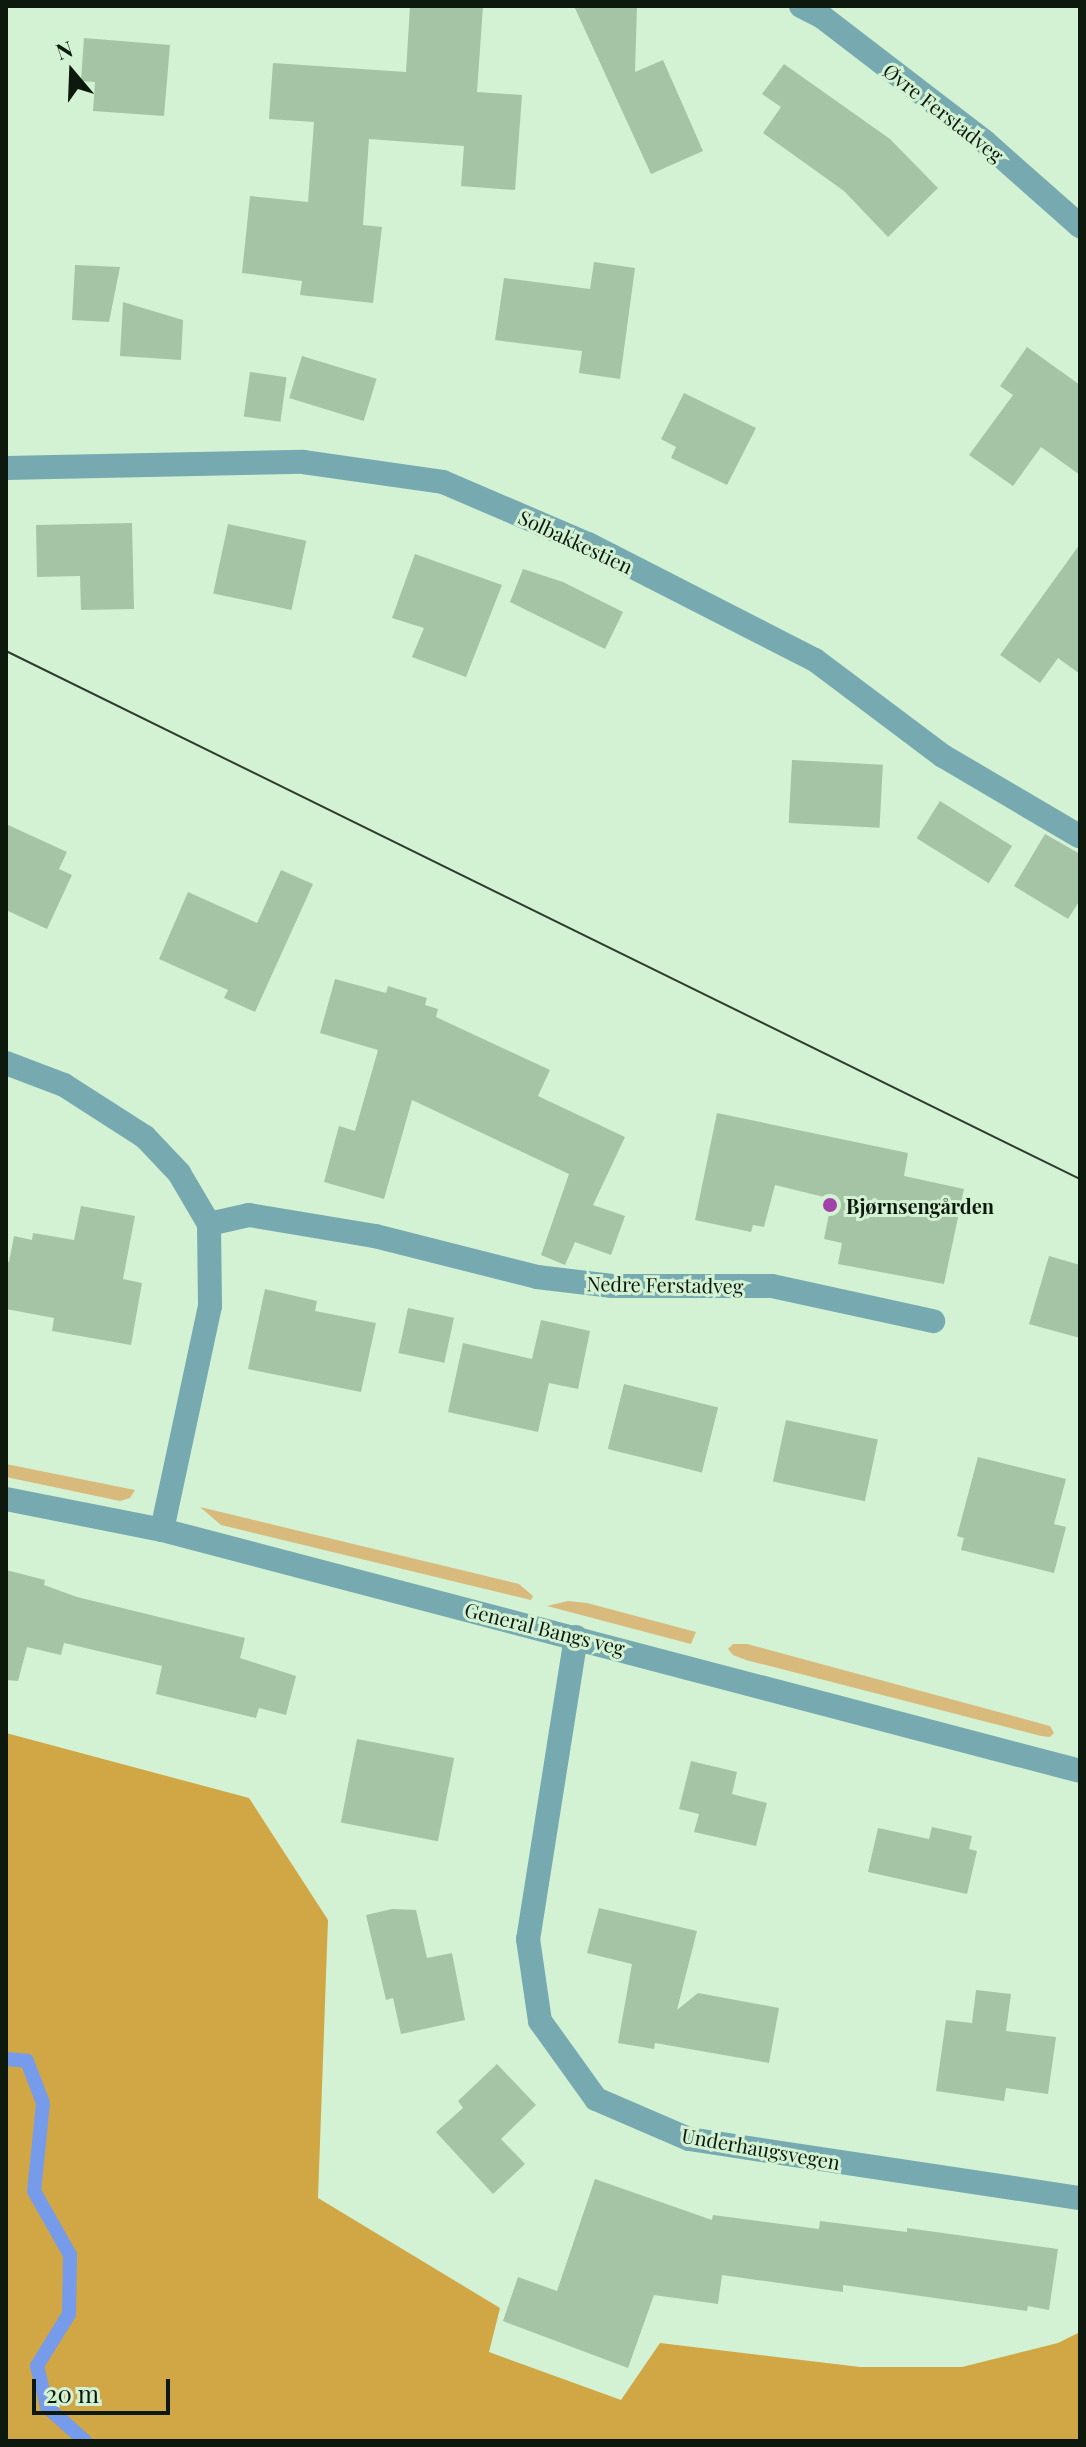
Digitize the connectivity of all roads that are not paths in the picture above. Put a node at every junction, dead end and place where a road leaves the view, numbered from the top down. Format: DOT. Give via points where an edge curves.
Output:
graph roads {
  1 [pos="801,6"];
  2 [pos="1080,226"];
  3 [pos="6,468"];
  4 [pos="1079,836"];
  5 [pos="6,1063"];
  6 [pos="209,1224"];
  7 [pos="933,1321"];
  8 [pos="6,1499"];
  9 [pos="162,1530"];
  10 [pos="576,1637"];
  11 [pos="1080,1771"];
  12 [pos="1080,2198"];
  1 -- 2 [label="street, Øvre Ferstadveg" via="985,142"];
  3 -- 4 [label="street, Solbakkestien" via="303,462 443,482 588,544 815,660 943,756"];
  5 -- 6 [label="street" via="64,1085 145,1137 179,1173"];
  6 -- 7 [label="street, Nedre Ferstadveg" via="249,1215 375,1236 537,1277 612,1286 772,1286"];
  6 -- 9 [label="street" via="210,1306"];
  8 -- 9 [label="street, General Bangs veg"];
  9 -- 10 [label="street, General Bangs veg"];
  10 -- 11 [label="street, General Bangs veg"];
  10 -- 12 [label="street, Underhaugsvegen" via="528,1939 540,2021 596,2099 689,2139"];
}
